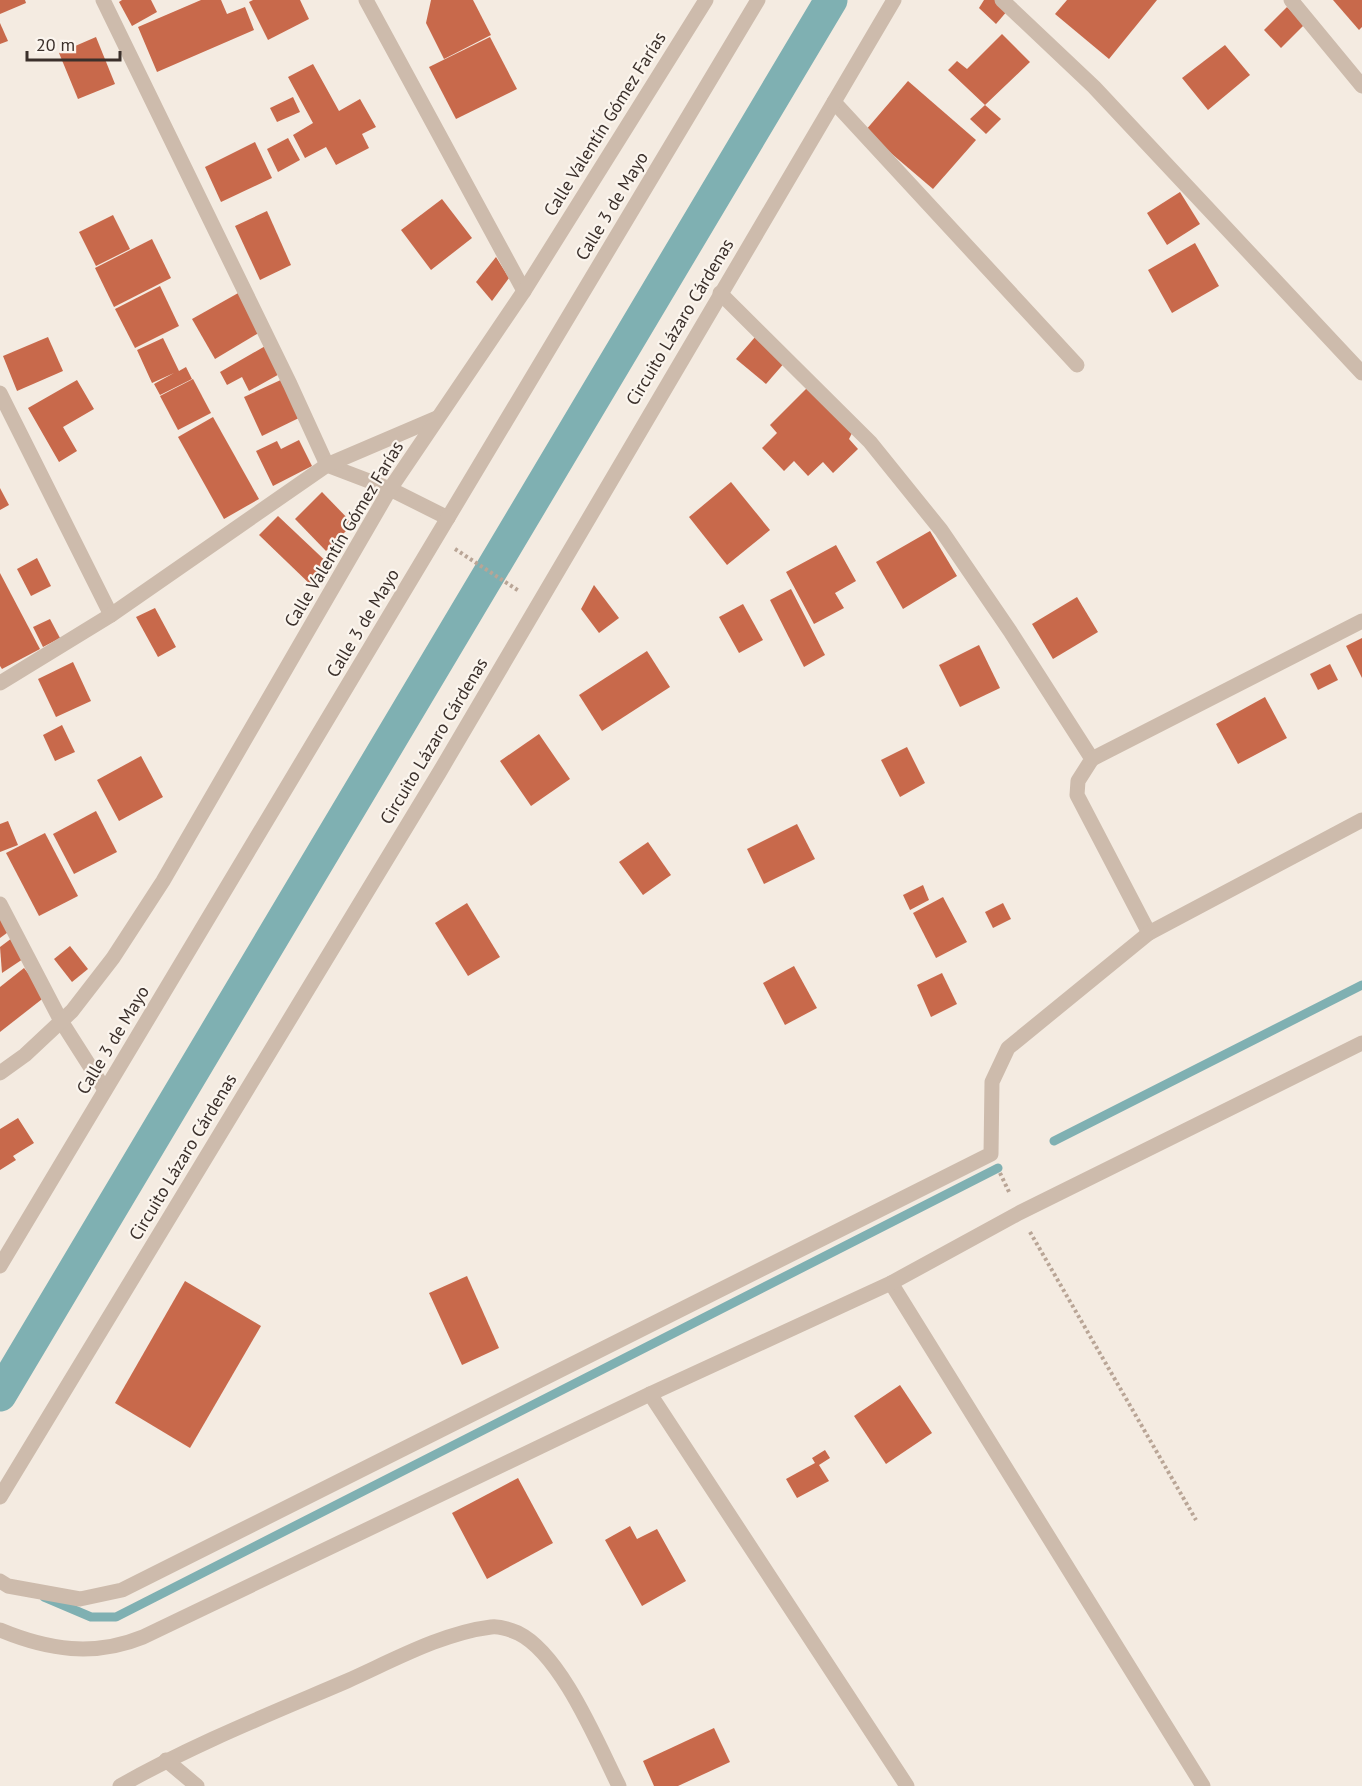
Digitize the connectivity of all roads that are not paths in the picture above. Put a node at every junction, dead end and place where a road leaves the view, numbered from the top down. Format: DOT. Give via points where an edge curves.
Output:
graph roads {
  1 [pos="103,0"];
  2 [pos="366,0"];
  3 [pos="706,0"];
  4 [pos="758,0"];
  5 [pos="894,0"];
  6 [pos="1002,0"];
  7 [pos="1291,0"];
  8 [pos="1362,86"];
  9 [pos="834,102"];
  10 [pos="524,291"];
  11 [pos="720,292"];
  12 [pos="1077,365"];
  13 [pos="1362,373"];
  14 [pos="0,393"];
  15 [pos="438,417"];
  16 [pos="327,465"];
  17 [pos="390,489"];
  18 [pos="448,518"];
  19 [pos="111,615"];
  20 [pos="1362,621"];
  21 [pos="0,683"];
  22 [pos="1092,759"];
  23 [pos="1362,820"];
  24 [pos="0,904"];
  25 [pos="1149,933"];
  26 [pos="61,1021"];
  27 [pos="1362,1043"];
  28 [pos="0,1073"];
  29 [pos="105,1090"];
  30 [pos="0,1266"];
  31 [pos="891,1283"];
  32 [pos="650,1394"];
  33 [pos="0,1497"];
  34 [pos="0,1581"];
  35 [pos="0,1630"];
  36 [pos="166,1760"];
  37 [pos="120,1786"];
  38 [pos="197,1786"];
  39 [pos="619,1786"];
  40 [pos="907,1786"];
  41 [pos="1203,1786"];
  1 -- 16 [label="street"];
  2 -- 10 [label="street"];
  3 -- 10 [label="street, Calle Valentín Gómez Farías"];
  4 -- 18 [label="street, Calle 3 de Mayo"];
  5 -- 9 [label="street, Circuito Lázaro Cárdenas"];
  6 -- 13 [label="street" via="1094,87"];
  7 -- 8 [label="street"];
  9 -- 11 [label="street, Circuito Lázaro Cárdenas"];
  9 -- 12 [label="street"];
  10 -- 15 [label="street, Calle Valentín Gómez Farías"];
  11 -- 22 [label="street" via="870,442 941,530"];
  11 -- 33 [label="street, Circuito Lázaro Cárdenas" via="439,773"];
  14 -- 19 [label="street"];
  15 -- 16 [label="street"];
  15 -- 17 [label="street, Calle Valentín Gómez Farías"];
  16 -- 17 [label="street"];
  16 -- 19 [label="street"];
  17 -- 18 [label="street"];
  17 -- 26 [label="street, Calle Valentín Gómez Farías" via="163,881 113,958"];
  18 -- 29 [label="street, Calle 3 de Mayo"];
  19 -- 21 [label="street"];
  20 -- 22 [label="street"];
  22 -- 25 [label="street" via="1078,781 1077,795"];
  23 -- 25 [label="street"];
  24 -- 26 [label="street"];
  25 -- 34 [label="street" via="1008,1048 992,1082 991,1154 122,1590 80,1599 8,1586"];
  26 -- 28 [label="street, Calle Valentín Gómez Farías"];
  26 -- 29 [label="street"];
  27 -- 31 [label="street" via="1019,1213"];
  29 -- 30 [label="street, Calle 3 de Mayo"];
  31 -- 32 [label="street"];
  31 -- 41 [label="street"];
  32 -- 35 [label="street" via="120,1646 66,1650"];
  32 -- 40 [label="street"];
  36 -- 37 [label="street"];
  36 -- 38 [label="street"];
  36 -- 39 [label="street" via="416,1651 468,1631 494,1626 516,1632 536,1644 558,1669"];
}
